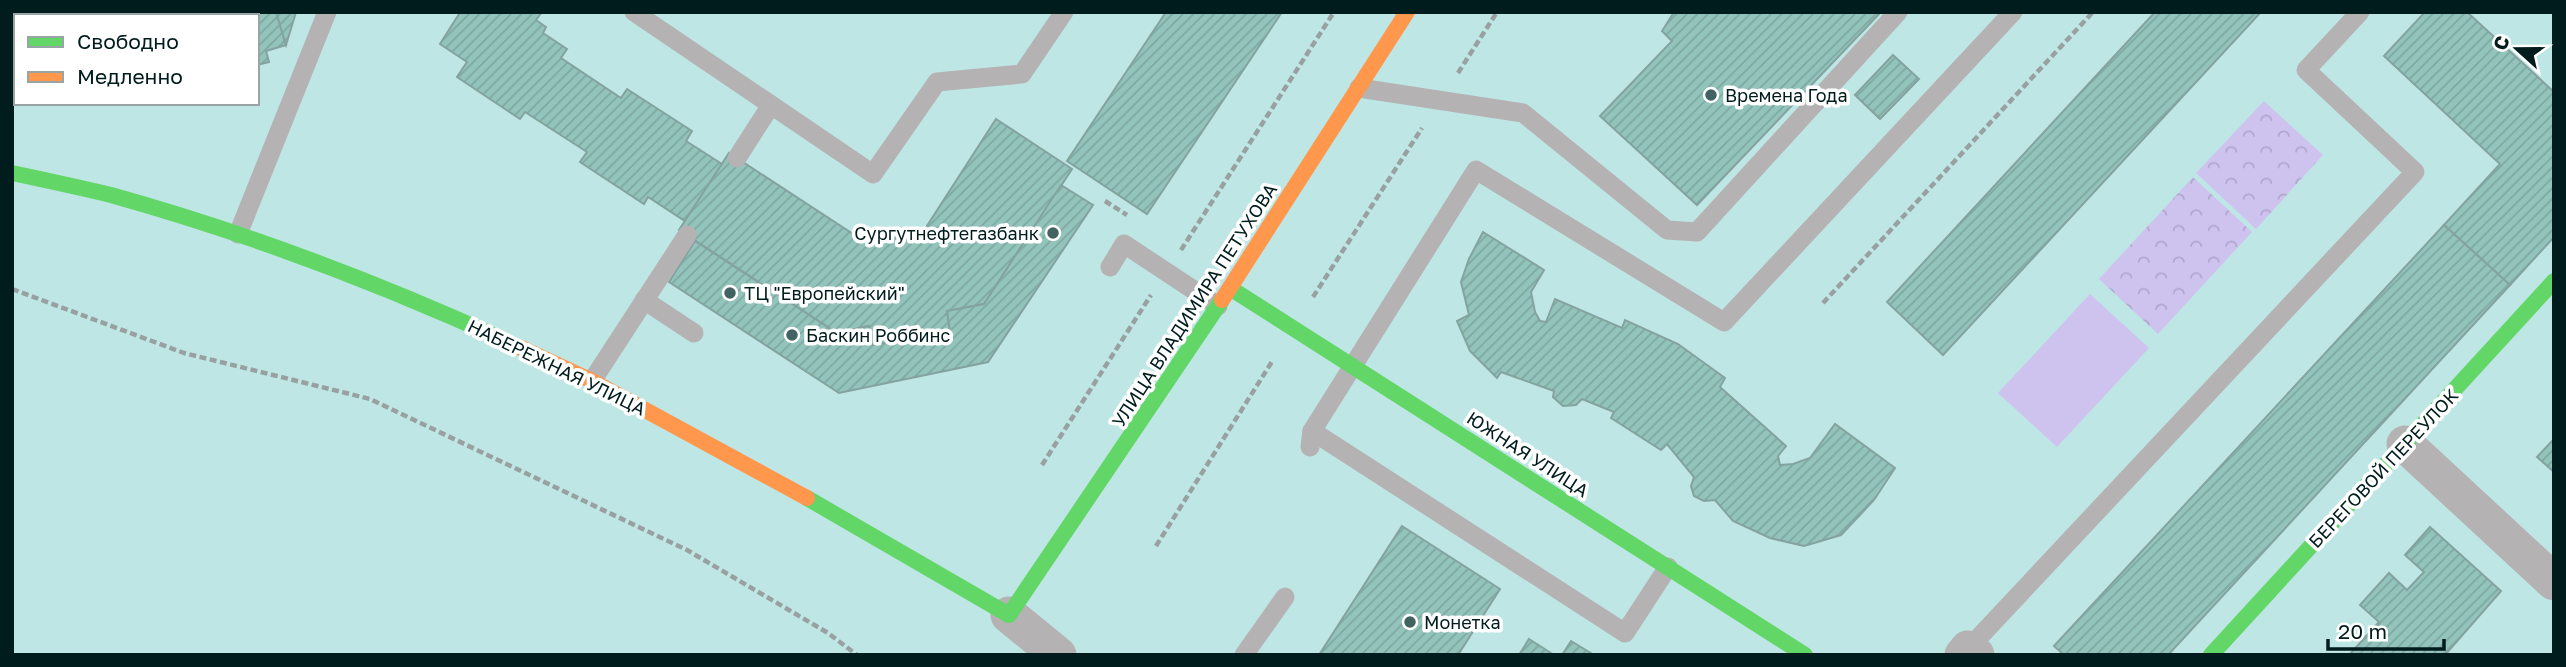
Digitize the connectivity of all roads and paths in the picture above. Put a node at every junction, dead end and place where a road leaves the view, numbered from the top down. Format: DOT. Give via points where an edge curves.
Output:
graph roads {
  1 [pos="327,12"];
  2 [pos="1064,12"];
  3 [pos="1334,12"];
  4 [pos="1407,12"];
  5 [pos="1497,12"];
  6 [pos="1898,12"];
  7 [pos="2013,12"];
  8 [pos="2093,12"];
  9 [pos="2360,12"];
  10 [pos="645,15"];
  11 [pos="1359,88"];
  12 [pos="1440,100"];
  13 [pos="771,105"];
  14 [pos="737,158"];
  15 [pos="12,173"];
  16 [pos="238,234"];
  17 [pos="687,235"];
  18 [pos="1110,267"];
  19 [pos="1166,272"];
  20 [pos="2554,281"];
  21 [pos="1230,288"];
  22 [pos="12,289"];
  23 [pos="645,300"];
  24 [pos="1823,303"];
  25 [pos="1218,306"];
  26 [pos="1293,328"];
  27 [pos="694,333"];
  28 [pos="1353,365"];
  29 [pos="592,381"];
  30 [pos="2405,444"];
  31 [pos="1042,465"];
  32 [pos="1156,546"];
  33 [pos="1668,567"];
  34 [pos="2554,582"];
  35 [pos="1285,597"];
  36 [pos="1009,615"];
  37 [pos="1969,653"];
  38 [pos="857,655"];
  39 [pos="1058,655"];
  40 [pos="1244,655"];
  41 [pos="1805,655"];
  42 [pos="2211,655"];
  1 -- 16 [label="lane"];
  2 -- 13 [label="lane" via="1022,75 937,82 873,174"];
  3 -- 19 [label="path"];
  4 -- 11 [label="main road, УЛИЦА ВЛАДИМИРА ПЕТУХОВА"];
  5 -- 12 [label="path"];
  6 -- 12 [label="lane" via="1697,232 1667,230 1525,110"];
  7 -- 28 [label="lane" via="1724,322 1476,170"];
  8 -- 24 [label="path"];
  9 -- 37 [label="lane" via="2306,70 2415,172"];
  10 -- 13 [label="lane"];
  11 -- 12 [label="lane"];
  11 -- 21 [label="main road, УЛИЦА ВЛАДИМИРА ПЕТУХОВА"];
  12 -- 26 [label="path"];
  13 -- 14 [label="lane"];
  15 -- 16 [label="main road, НАБЕРЕЖНАЯ УЛИЦА" via="109,195"];
  16 -- 29 [label="main road, НАБЕРЕЖНАЯ УЛИЦА" via="423,303"];
  17 -- 23 [label="lane"];
  18 -- 19 [label="lane" via="1124,244"];
  19 -- 25 [label="lane"];
  19 -- 31 [label="path"];
  20 -- 30 [label="main road, БЕРЕГОВОЙ ПЕРЕУЛОК"];
  21 -- 25 [label="main road, УЛИЦА ВЛАДИМИРА ПЕТУХОВА"];
  21 -- 26 [label="main road, ЮЖНАЯ УЛИЦА"];
  22 -- 38 [label="path" via="184,352 370,399 687,550"];
  23 -- 27 [label="lane"];
  23 -- 29 [label="lane"];
  25 -- 36 [label="main road, УЛИЦА ВЛАДИМИРА ПЕТУХОВА"];
  26 -- 28 [label="main road, ЮЖНАЯ УЛИЦА"];
  26 -- 32 [label="path"];
  28 -- 33 [label="main road, ЮЖНАЯ УЛИЦА"];
  28 -- 33 [label="lane" via="1311,439 1625,633"];
  29 -- 36 [label="main road, НАБЕРЕЖНАЯ УЛИЦА" via="869,532"];
  30 -- 34 [label="street"];
  30 -- 42 [label="main road, БЕРЕГОВОЙ ПЕРЕУЛОК"];
  33 -- 41 [label="main road, ЮЖНАЯ УЛИЦА"];
  35 -- 40 [label="lane"];
  36 -- 39 [label="street, НАБЕРЕЖНАЯ УЛИЦА"];
}
